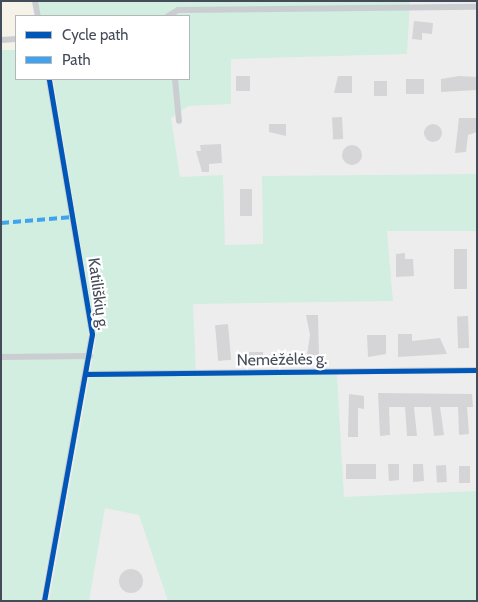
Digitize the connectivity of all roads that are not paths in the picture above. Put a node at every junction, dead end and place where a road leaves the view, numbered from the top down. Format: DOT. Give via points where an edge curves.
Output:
graph roads {
  1 [pos="35,1"];
  2 [pos="477,8"];
  3 [pos="38,15"];
  4 [pos="170,15"];
  5 [pos="15,39"];
  6 [pos="1,40"];
  7 [pos="49,80"];
  8 [pos="175,80"];
  9 [pos="179,122"];
  10 [pos="90,356"];
  11 [pos="1,357"];
  12 [pos="477,370"];
  13 [pos="87,374"];
  14 [pos="44,601"];
  1 -- 3 [label="street"];
  2 -- 4 [label="street" via="178,10"];
  5 -- 6 [label="street"];
  7 -- 10 [label="street, Katiliškių g." via="90,311"];
  8 -- 9 [label="street"];
  10 -- 11 [label="street"];
  10 -- 13 [label="street, Katiliškių g."];
  12 -- 13 [label="street, Nemėžėlės g."];
  13 -- 14 [label="street, Katiliškių g."];
}
